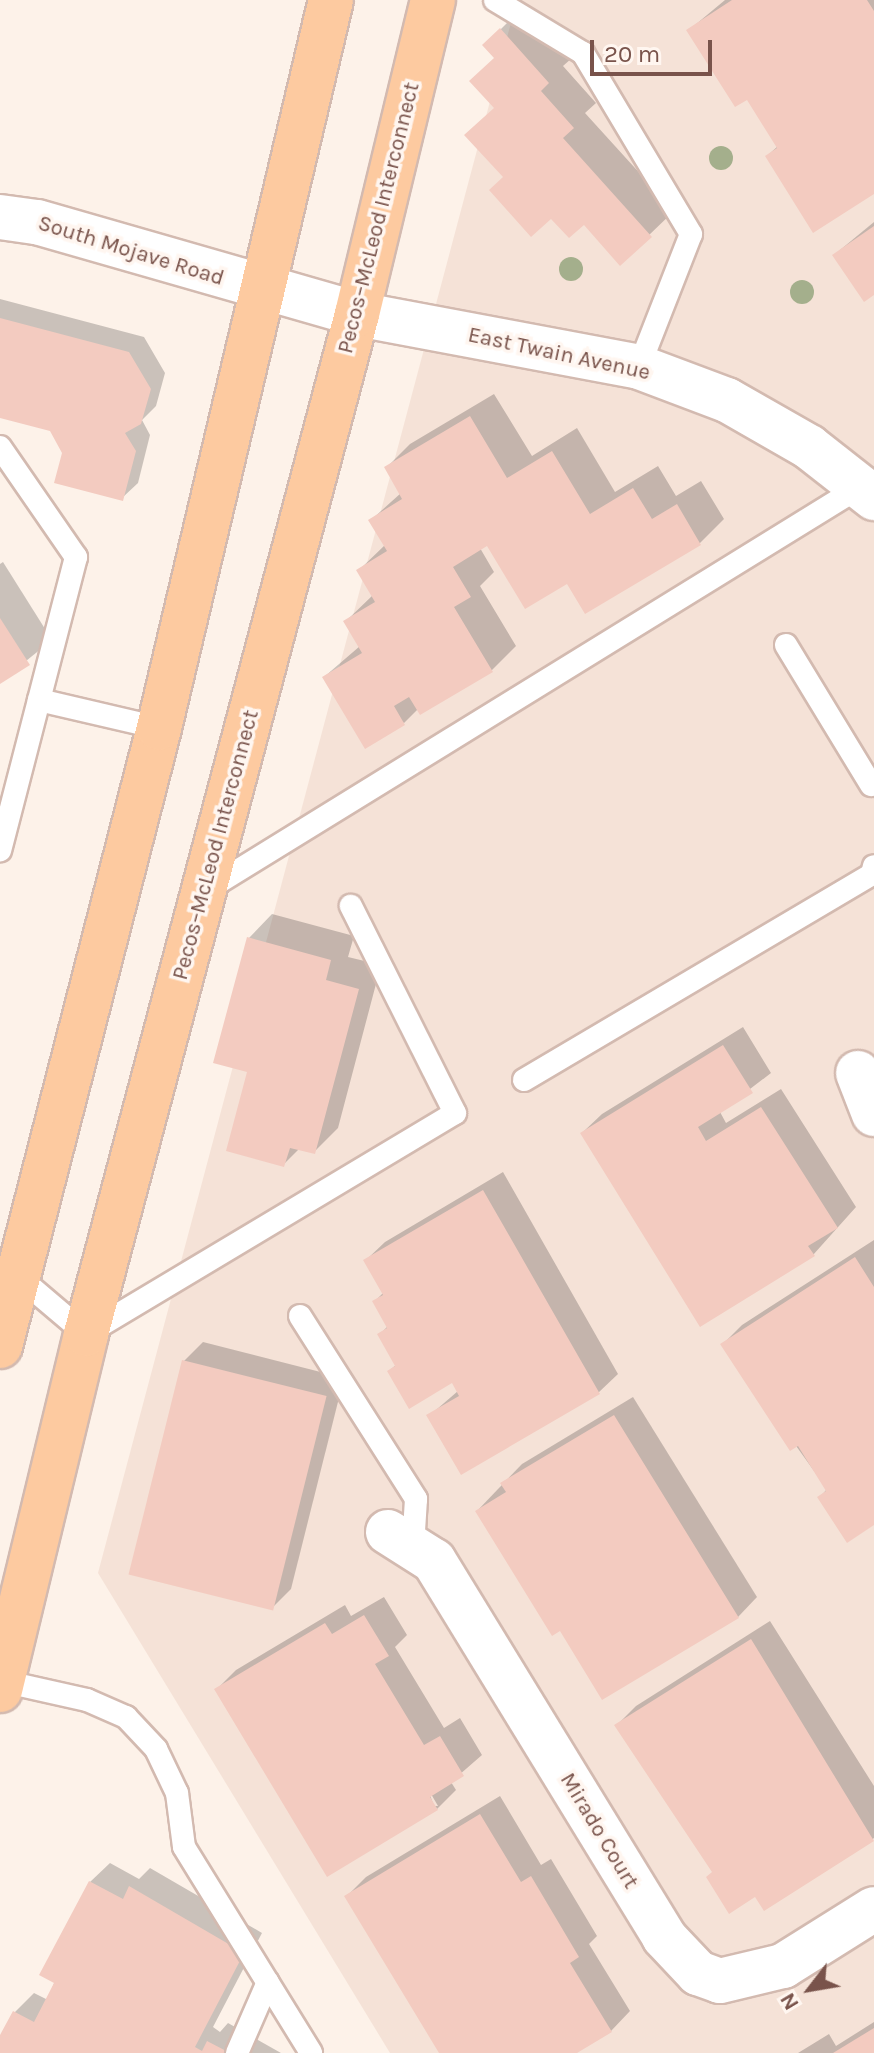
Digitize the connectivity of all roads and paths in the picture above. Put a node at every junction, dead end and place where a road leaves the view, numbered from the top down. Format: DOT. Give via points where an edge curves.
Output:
graph roads {
  1 [pos="331,0"];
  2 [pos="433,0"];
  3 [pos="495,0"];
  4 [pos="0,217"];
  5 [pos="261,290"];
  6 [pos="357,314"];
  7 [pos="639,367"];
  8 [pos="0,447"];
  9 [pos="867,493"];
  10 [pos="786,645"];
  11 [pos="39,700"];
  12 [pos="159,728"];
  13 [pos="873,789"];
  14 [pos="0,850"];
  15 [pos="874,866"];
  16 [pos="203,892"];
  17 [pos="351,906"];
  18 [pos="858,1073"];
  19 [pos="524,1080"];
  20 [pos="874,1114"];
  21 [pos="9,1270"];
  22 [pos="300,1316"];
  23 [pos="86,1334"];
  24 [pos="0,1346"];
  25 [pos="401,1539"];
  26 [pos="1,1686"];
  27 [pos="874,1909"];
  28 [pos="268,1982"];
  29 [pos="237,2053"];
  30 [pos="311,2053"];
  1 -- 5 [label="main road"];
  2 -- 6 [label="main road, Pecos–McLeod Interconnect"];
  3 -- 7 [label="lane" via="583,53 691,234"];
  4 -- 5 [label="street, South Mojave Road" via="37,222"];
  5 -- 6 [label="street, East Twain Avenue"];
  5 -- 12 [label="main road"];
  6 -- 7 [label="street, East Twain Avenue"];
  6 -- 16 [label="main road, Pecos–McLeod Interconnect"];
  7 -- 9 [label="street, East Twain Avenue" via="727,400 809,447"];
  8 -- 11 [label="lane" via="76,557"];
  9 -- 16 [label="lane"];
  10 -- 13 [label="lane"];
  11 -- 12 [label="lane"];
  11 -- 14 [label="lane"];
  12 -- 21 [label="main road"];
  15 -- 19 [label="lane" via="872,874"];
  16 -- 23 [label="main road, Pecos–McLeod Interconnect"];
  17 -- 23 [label="lane" via="455,1113"];
  18 -- 20 [label="street"];
  21 -- 23 [label="lane"];
  21 -- 24 [label="main road"];
  22 -- 25 [label="lane" via="416,1499"];
  23 -- 26 [label="main road, Pecos–McLeod Interconnect"];
  25 -- 27 [label="street, Mirado Court" via="434,1561 664,1937 698,1973 720,1981 783,1966"];
  26 -- 28 [label="lane" via="87,1700 126,1717 156,1749 177,1793 184,1847"];
  28 -- 29 [label="lane"];
  28 -- 30 [label="lane"];
}
